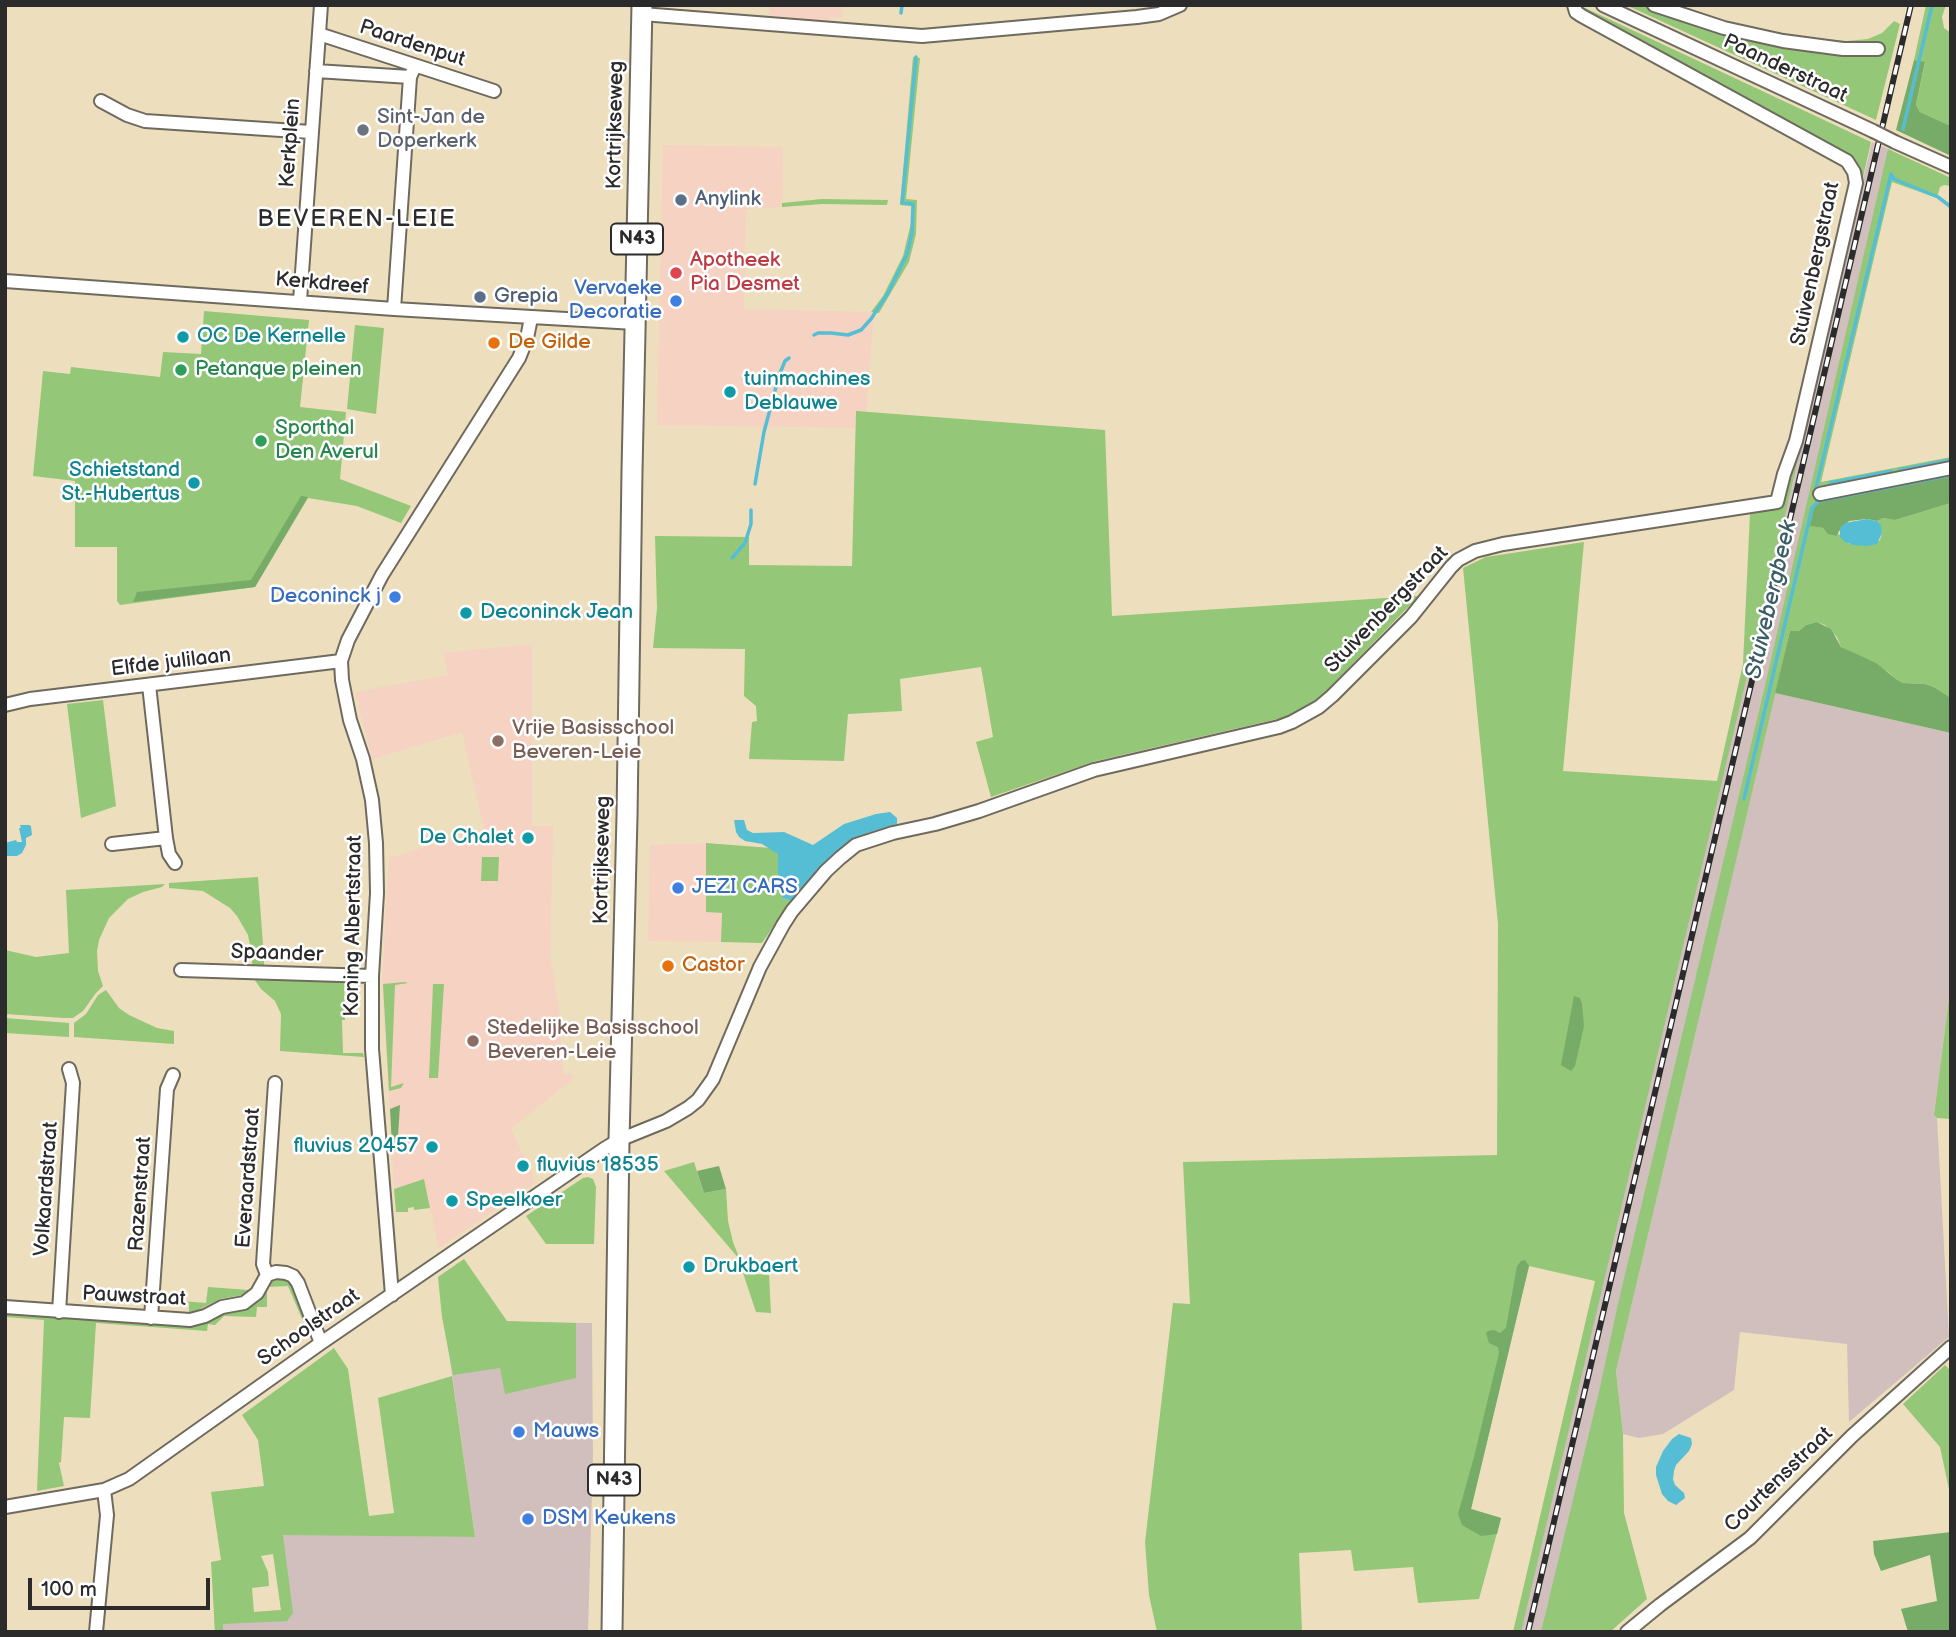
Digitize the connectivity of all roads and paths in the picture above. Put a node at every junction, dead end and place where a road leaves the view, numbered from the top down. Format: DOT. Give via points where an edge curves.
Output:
graph roads {
  1 [pos="321,5"];
  2 [pos="1180,5"];
  3 [pos="1574,5"];
  4 [pos="1603,5"];
  5 [pos="1654,5"];
  6 [pos="642,10"];
  7 [pos="319,34"];
  8 [pos="1878,49"];
  9 [pos="316,71"];
  10 [pos="412,72"];
  11 [pos="494,91"];
  12 [pos="101,101"];
  13 [pos="311,132"];
  14 [pos="1951,167"];
  15 [pos="5,281"];
  16 [pos="300,302"];
  17 [pos="394,309"];
  18 [pos="531,318"];
  19 [pos="635,323"];
  20 [pos="1951,468"];
  21 [pos="1820,494"];
  22 [pos="341,661"];
  23 [pos="149,685"];
  24 [pos="5,705"];
  25 [pos="166,838"];
  26 [pos="113,844"];
  27 [pos="175,863"];
  28 [pos="181,970"];
  29 [pos="372,976"];
  30 [pos="69,1069"];
  31 [pos="173,1075"];
  32 [pos="275,1083"];
  33 [pos="619,1140"];
  34 [pos="267,1275"];
  35 [pos="391,1295"];
  36 [pos="5,1307"];
  37 [pos="59,1312"];
  38 [pos="151,1318"];
  39 [pos="321,1343"];
  40 [pos="1951,1347"];
  41 [pos="104,1490"];
  42 [pos="5,1507"];
  43 [pos="96,1632"];
  44 [pos="612,1632"];
  45 [pos="1627,1632"];
  1 -- 7 [label="street, Kerkplein"];
  2 -- 6 [label="street" via="1137,17 922,36"];
  3 -- 33 [label="street, Stuivenbergstraat" via="1582,16 1847,161 1854,172 1853,197 1796,441 1777,502 1475,551 1451,567 1411,617 1332,696 1292,722 1094,770 979,811 856,845 826,872 775,938 706,1090 666,1121"];
  4 -- 14 [label="street, Paanderstraat, bridge"];
  5 -- 8 [label="street, Paanderstraat" via="1783,41"];
  6 -- 19 [label="main road, Kortrijkseweg / N43"];
  7 -- 9 [label="street, Kerkplein"];
  7 -- 10 [label="street, Paardenput"];
  9 -- 10 [label="street, Kerkplein"];
  9 -- 13 [label="street, Kerkplein"];
  10 -- 11 [label="street, Paardenput"];
  10 -- 17 [label="street"];
  12 -- 13 [label="street" via="145,121"];
  13 -- 16 [label="street, Kerkplein"];
  15 -- 16 [label="street, Kerkdreef"];
  16 -- 17 [label="street, Kerkdreef"];
  17 -- 18 [label="street, Kerkdreef"];
  18 -- 19 [label="street, Kerkdreef"];
  18 -- 22 [label="street, Koning Albertstraat" via="519,358 382,575"];
  19 -- 33 [label="main road, Kortrijkseweg / N43"];
  20 -- 21 [label="street"];
  22 -- 23 [label="street, Elfde julilaan"];
  22 -- 29 [label="street, Koning Albertstraat" via="349,720 372,800 377,893"];
  23 -- 24 [label="street, Elfde julilaan"];
  23 -- 25 [label="street"];
  25 -- 26 [label="street"];
  25 -- 27 [label="street"];
  28 -- 29 [label="street, Spaander"];
  29 -- 35 [label="street, Koning Albertstraat" via="372,1049"];
  30 -- 37 [label="street, Volkaardstraat" via="73,1083"];
  31 -- 38 [label="street, Razenstraat" via="167,1090"];
  32 -- 34 [label="street, Everaardstraat" via="263,1264"];
  33 -- 35 [label="street, Schoolstraat"];
  33 -- 44 [label="main road, Kortrijkseweg / N43"];
  34 -- 38 [label="street, Pauwstraat" via="257,1293 244,1303 198,1319"];
  34 -- 39 [label="street" via="286,1273 296,1279"];
  35 -- 39 [label="street, Schoolstraat"];
  36 -- 37 [label="street, Pauwstraat"];
  37 -- 38 [label="street, Pauwstraat"];
  39 -- 41 [label="street, Schoolstraat" via="137,1474"];
  40 -- 45 [label="street, Courtensstraat" via="1852,1436 1750,1538"];
  41 -- 42 [label="street, Schoolstraat"];
  41 -- 43 [label="street" via="107,1515"];
}
